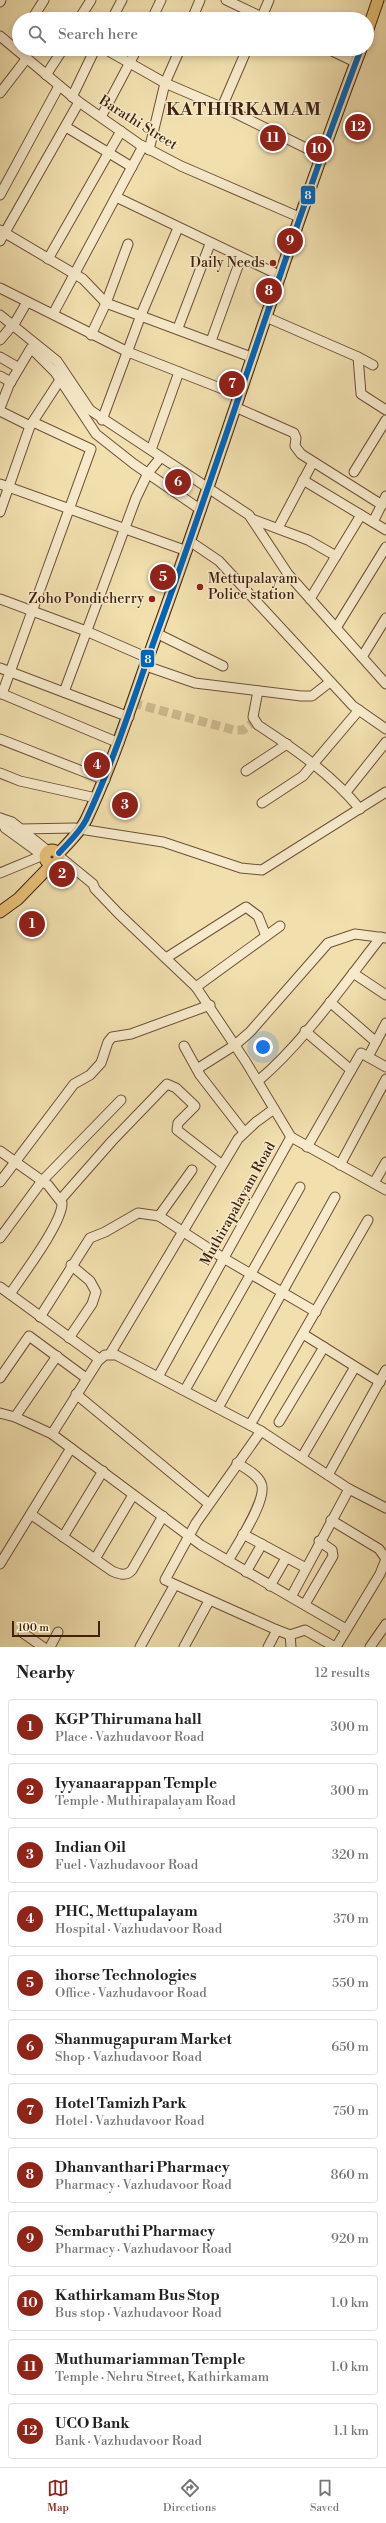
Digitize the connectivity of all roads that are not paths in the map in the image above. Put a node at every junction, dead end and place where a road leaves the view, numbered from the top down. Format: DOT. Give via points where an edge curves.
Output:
graph roads {
  1 [pos="44,0"];
  2 [pos="91,0"];
  3 [pos="122,0"];
  4 [pos="161,0"];
  5 [pos="200,0"];
  6 [pos="226,0"];
  7 [pos="269,0"];
  8 [pos="378,0"];
  9 [pos="36,12"];
  10 [pos="83,12"];
  11 [pos="116,12"];
  12 [pos="155,12"];
  13 [pos="195,12"];
  14 [pos="251,12"];
  15 [pos="265,12"];
  16 [pos="374,12"];
  17 [pos="2,41"];
  18 [pos="12,44"];
  19 [pos="58,56"];
  20 [pos="92,56"];
  21 [pos="118,56"];
  22 [pos="134,56"];
  23 [pos="177,56"];
  24 [pos="244,56"];
  25 [pos="343,56"];
  26 [pos="358,56"];
  27 [pos="27,58"];
  28 [pos="356,62"];
  29 [pos="130,63"];
  30 [pos="46,75"];
  31 [pos="165,83"];
  32 [pos="59,86"];
  33 [pos="0,93"];
  34 [pos="76,99"];
  35 [pos="222,107"];
  36 [pos="101,117"];
  37 [pos="66,128"];
  38 [pos="121,131"];
  39 [pos="146,148"];
  40 [pos="109,154"];
  41 [pos="320,155"];
  42 [pos="132,167"];
  43 [pos="0,195"];
  44 [pos="116,197"];
  45 [pos="299,217"];
  46 [pos="178,228"];
  47 [pos="2,235"];
  48 [pos="128,244"];
  49 [pos="210,244"];
  50 [pos="241,258"];
  51 [pos="48,259"];
  52 [pos="280,276"];
  53 [pos="80,277"];
  54 [pos="0,288"];
  55 [pos="27,302"];
  56 [pos="106,303"];
  57 [pos="53,314"];
  58 [pos="0,315"];
  59 [pos="141,315"];
  60 [pos="266,316"];
  61 [pos="13,325"];
  62 [pos="178,328"];
  63 [pos="91,335"];
  64 [pos="0,340"];
  65 [pos="211,341"];
  66 [pos="128,352"];
  67 [pos="0,357"];
  68 [pos="252,357"];
  69 [pos="358,358"];
  70 [pos="372,365"];
  71 [pos="19,368"];
  72 [pos="180,372"];
  73 [pos="0,376"];
  74 [pos="60,380"];
  75 [pos="11,382"];
  76 [pos="238,395"];
  77 [pos="235,407"];
  78 [pos="0,409"];
  79 [pos="386,410"];
  80 [pos="102,420"];
  81 [pos="386,420"];
  82 [pos="32,424"];
  83 [pos="151,450"];
  84 [pos="160,457"];
  85 [pos="313,462"];
  86 [pos="354,472"];
  87 [pos="148,473"];
  88 [pos="303,480"];
  89 [pos="4,485"];
  90 [pos="209,489"];
  91 [pos="384,500"];
  92 [pos="69,509"];
  93 [pos="201,510"];
  94 [pos="0,512"];
  95 [pos="361,515"];
  96 [pos="252,519"];
  97 [pos="373,522"];
  98 [pos="278,528"];
  99 [pos="123,529"];
  100 [pos="386,530"];
  101 [pos="189,546"];
  102 [pos="386,547"];
  103 [pos="336,556"];
  104 [pos="0,599"];
  105 [pos="310,599"];
  106 [pos="34,612"];
  107 [pos="386,618"];
  108 [pos="336,628"];
  109 [pos="86,631"];
  110 [pos="156,634"];
  111 [pos="362,656"];
  112 [pos="147,662"];
  113 [pos="223,666"];
  114 [pos="0,668"];
  115 [pos="11,672"];
  116 [pos="385,681"];
  117 [pos="330,682"];
  118 [pos="258,691"];
  119 [pos="64,692"];
  120 [pos="1,694"];
  121 [pos="359,710"];
  122 [pos="128,717"];
  123 [pos="386,729"];
  124 [pos="0,738"];
  125 [pos="386,742"];
  126 [pos="119,743"];
  127 [pos="287,744"];
  128 [pos="315,764"];
  129 [pos="246,771"];
  130 [pos="0,773"];
  131 [pos="105,780"];
  132 [pos="346,792"];
  133 [pos="383,797"];
  134 [pos="96,798"];
  135 [pos="262,803"];
  136 [pos="360,809"];
  137 [pos="0,818"];
  138 [pos="77,828"];
  139 [pos="20,829"];
  140 [pos="52,857"];
  141 [pos="0,874"];
  142 [pos="4,908"];
  143 [pos="280,926"];
  144 [pos="266,936"];
  145 [pos="384,937"];
  146 [pos="166,958"];
  147 [pos="353,973"];
  148 [pos="198,989"];
  149 [pos="386,995"];
  150 [pos="330,1002"];
  151 [pos="209,1004"];
  152 [pos="386,1023"];
  153 [pos="305,1031"];
  154 [pos="376,1042"];
  155 [pos="235,1045"];
  156 [pos="184,1046"];
  157 [pos="368,1057"];
  158 [pos="386,1067"];
  159 [pos="197,1069"];
  160 [pos="351,1070"];
  161 [pos="386,1080"];
  162 [pos="258,1081"];
  163 [pos="120,1100"];
  164 [pos="274,1109"];
  165 [pos="244,1132"];
  166 [pos="291,1137"];
  167 [pos="307,1147"];
  168 [pos="0,1151"];
  169 [pos="386,1162"];
  170 [pos="15,1163"];
  171 [pos="221,1164"];
  172 [pos="340,1165"];
  173 [pos="192,1170"];
  174 [pos="42,1181"];
  175 [pos="0,1182"];
  176 [pos="374,1183"];
  177 [pos="300,1187"];
  178 [pos="386,1190"];
  179 [pos="335,1197"];
  180 [pos="61,1199"];
  181 [pos="159,1216"];
  182 [pos="368,1220"];
  183 [pos="183,1231"];
  184 [pos="0,1238"];
  185 [pos="225,1259"];
  186 [pos="71,1265"];
  187 [pos="252,1274"];
  188 [pos="0,1287"];
  189 [pos="283,1292"];
  190 [pos="10,1294"];
  191 [pos="316,1312"];
  192 [pos="40,1316"];
  193 [pos="303,1334"];
  194 [pos="69,1338"];
  195 [pos="324,1347"];
  196 [pos="110,1354"];
  197 [pos="57,1356"];
  198 [pos="100,1359"];
  199 [pos="355,1367"];
  200 [pos="386,1370"];
  201 [pos="159,1375"];
  202 [pos="0,1378"];
  203 [pos="86,1378"];
  204 [pos="380,1382"];
  205 [pos="185,1390"];
  206 [pos="76,1394"];
  207 [pos="218,1408"];
  208 [pos="0,1413"];
  209 [pos="15,1417"];
  210 [pos="279,1422"];
  211 [pos="250,1425"];
  212 [pos="261,1431"];
  213 [pos="52,1434"];
  214 [pos="71,1448"];
  215 [pos="302,1458"];
  216 [pos="237,1463"];
  217 [pos="103,1471"];
  218 [pos="328,1475"];
  219 [pos="349,1489"];
  220 [pos="134,1495"];
  221 [pos="209,1504"];
  222 [pos="386,1508"];
  223 [pos="32,1515"];
  224 [pos="163,1516"];
  225 [pos="331,1520"];
  226 [pos="243,1534"];
  227 [pos="188,1535"];
  228 [pos="63,1537"];
  229 [pos="319,1541"];
  230 [pos="262,1544"];
  231 [pos="286,1558"];
  232 [pos="94,1559"];
  233 [pos="228,1562"];
  234 [pos="0,1564"];
  235 [pos="306,1568"];
  236 [pos="246,1572"];
  237 [pos="174,1586"];
  238 [pos="270,1586"];
  239 [pos="291,1597"];
  240 [pos="209,1601"];
  241 [pos="305,1604"];
  242 [pos="386,1624"];
  243 [pos="346,1629"];
  244 [pos="277,1630"];
  245 [pos="58,1632"];
  246 [pos="23,1633"];
  247 [pos="290,1635"];
  248 [pos="43,1647"];
  249 [pos="50,1647"];
  250 [pos="140,1647"];
  251 [pos="184,1647"];
  252 [pos="268,1647"];
  253 [pos="292,1647"];
  254 [pos="335,1647"];
  255 [pos="370,1647"];
  1 -- 9 [label="street"];
  2 -- 10 [label="street"];
  3 -- 11 [label="street"];
  4 -- 12 [label="street"];
  5 -- 13 [label="street"];
  6 -- 14 [label="street"];
  7 -- 15 [label="street"];
  8 -- 16 [label="main road"];
  17 -- 18 [label="street, Barathi Street"];
  19 -- 30 [label="street"];
  20 -- 34 [label="street"];
  21 -- 29 [label="street"];
  22 -- 29 [label="street"];
  23 -- 31 [label="street"];
  24 -- 35 [label="street"];
  25 -- 28 [label="street"];
  26 -- 28 [label="main road"];
  27 -- 30 [label="street, Barathi Street"];
  27 -- 33 [label="street"];
  28 -- 41 [label="main road"];
  29 -- 31 [label="street"];
  29 -- 36 [label="street"];
  30 -- 32 [label="street, Barathi Street"];
  31 -- 35 [label="street"];
  31 -- 39 [label="street"];
  32 -- 34 [label="street, Barathi Street"];
  32 -- 43 [label="street"];
  34 -- 36 [label="street, Barathi Street"];
  34 -- 37 [label="street"];
  35 -- 41 [label="street"];
  36 -- 38 [label="street, Barathi Street"];
  37 -- 40 [label="street"];
  37 -- 47 [label="street"];
  38 -- 39 [label="street, Barathi Street"];
  38 -- 40 [label="street"];
  39 -- 42 [label="street"];
  39 -- 45 [label="street, Barathi Street" via="181,166"];
  40 -- 42 [label="street"];
  40 -- 51 [label="street"];
  41 -- 45 [label="main road"];
  42 -- 44 [label="street"];
  44 -- 46 [label="street"];
  44 -- 53 [label="street"];
  45 -- 52 [label="main road"];
  46 -- 49 [label="street"];
  46 -- 59 [label="street"];
  47 -- 51 [label="street"];
  48 -- 56 [label="street"];
  49 -- 50 [label="street"];
  49 -- 62 [label="street"];
  50 -- 52 [label="street"];
  50 -- 65 [label="street"];
  51 -- 53 [label="street"];
  52 -- 60 [label="main road"];
  53 -- 56 [label="street"];
  53 -- 57 [label="street"];
  54 -- 55 [label="street"];
  55 -- 57 [label="street"];
  55 -- 61 [label="street"];
  56 -- 59 [label="street"];
  56 -- 63 [label="street"];
  57 -- 63 [label="street"];
  58 -- 61 [label="street"];
  59 -- 62 [label="street"];
  59 -- 66 [label="street"];
  60 -- 68 [label="main road"];
  60 -- 69 [label="street"];
  61 -- 64 [label="street"];
  61 -- 80 [label="street" via="57,361 90,410"];
  62 -- 65 [label="street"];
  63 -- 66 [label="street"];
  65 -- 68 [label="street"];
  66 -- 72 [label="street"];
  66 -- 80 [label="street"];
  67 -- 71 [label="street"];
  68 -- 76 [label="main road"];
  69 -- 70 [label="street"];
  69 -- 79 [label="street" via="361,394"];
  71 -- 74 [label="street" via="31,348"];
  71 -- 75 [label="street"];
  72 -- 76 [label="street"];
  72 -- 83 [label="street"];
  73 -- 75 [label="street"];
  74 -- 82 [label="street"];
  74 -- 87 [label="street" via="96,434"];
  75 -- 78 [label="street"];
  76 -- 77 [label="main road"];
  77 -- 85 [label="street" via="294,433 296,448"];
  77 -- 90 [label="main road"];
  78 -- 82 [label="street"];
  80 -- 83 [label="street"];
  81 -- 86 [label="street"];
  82 -- 89 [label="street"];
  82 -- 92 [label="street" via="91,450"];
  83 -- 84 [label="street"];
  84 -- 87 [label="street"];
  84 -- 90 [label="street"];
  85 -- 88 [label="street"];
  85 -- 91 [label="street"];
  87 -- 93 [label="street"];
  87 -- 99 [label="street"];
  88 -- 95 [label="street"];
  88 -- 98 [label="street"];
  89 -- 92 [label="street"];
  89 -- 94 [label="street"];
  90 -- 93 [label="main road"];
  90 -- 96 [label="street" via="237,505"];
  91 -- 97 [label="street"];
  92 -- 99 [label="street"];
  92 -- 106 [label="street"];
  93 -- 101 [label="main road"];
  95 -- 97 [label="street"];
  95 -- 103 [label="street"];
  96 -- 98 [label="street"];
  96 -- 105 [label="street" via="269,547"];
  97 -- 100 [label="street"];
  98 -- 103 [label="street" via="308,540"];
  99 -- 101 [label="street"];
  99 -- 109 [label="street"];
  101 -- 110 [label="main road"];
  101 -- 117 [label="street" via="219,561"];
  102 -- 108 [label="street"];
  103 -- 105 [label="street"];
  104 -- 106 [label="street"];
  105 -- 108 [label="street"];
  106 -- 109 [label="street"];
  106 -- 115 [label="street"];
  107 -- 111 [label="street"];
  108 -- 111 [label="street"];
  109 -- 112 [label="street"];
  109 -- 119 [label="street"];
  110 -- 112 [label="main road"];
  110 -- 113 [label="street"];
  111 -- 116 [label="street"];
  112 -- 118 [label="street" via="195,683"];
  112 -- 122 [label="main road"];
  114 -- 115 [label="street"];
  115 -- 119 [label="street"];
  115 -- 120 [label="street"];
  117 -- 118 [label="street" via="309,697"];
  117 -- 121 [label="street"];
  118 -- 127 [label="street" via="255,721"];
  119 -- 122 [label="street"];
  120 -- 126 [label="street"];
  121 -- 123 [label="street"];
  121 -- 128 [label="street"];
  122 -- 126 [label="main road"];
  124 -- 131 [label="street"];
  125 -- 132 [label="street"];
  126 -- 131 [label="main road"];
  127 -- 128 [label="street"];
  127 -- 129 [label="street"];
  128 -- 132 [label="street"];
  128 -- 135 [label="street" via="303,776"];
  130 -- 134 [label="street" via="20,781"];
  131 -- 134 [label="main road"];
  132 -- 136 [label="street"];
  133 -- 136 [label="street"];
  134 -- 138 [label="main road" via="88,812 82,816"];
  136 -- 138 [label="street" via="274,863 256,871 163,842"];
  137 -- 139 [label="street" via="12,822"];
  137 -- 140 [label="street" via="6,828"];
  138 -- 139 [label="street"];
  138 -- 140 [label="main road"];
  139 -- 140 [label="street"];
  140 -- 141 [label="street"];
  140 -- 142 [label="main road" via="18,899"];
  140 -- 146 [label="street, Muthirapalayam Road" via="89,888 95,890"];
  143 -- 144 [label="street"];
  144 -- 146 [label="street" via="258,916 246,907"];
  144 -- 148 [label="street"];
  145 -- 147 [label="street"];
  145 -- 155 [label="street" via="355,934 328,943 283,997"];
  146 -- 148 [label="street, Muthirapalayam Road"];
  147 -- 149 [label="street"];
  147 -- 150 [label="street"];
  148 -- 151 [label="street, Muthirapalayam Road"];
  150 -- 153 [label="street"];
  150 -- 154 [label="street"];
  151 -- 155 [label="street, Muthirapalayam Road"];
  151 -- 170 [label="street" via="131,1034 112,1037 101,1062 90,1075 74,1084"];
  152 -- 154 [label="street"];
  153 -- 160 [label="street"];
  153 -- 162 [label="street"];
  154 -- 157 [label="street"];
  155 -- 159 [label="street"];
  155 -- 162 [label="street, Muthirapalayam Road"];
  156 -- 159 [label="street"];
  157 -- 158 [label="street"];
  157 -- 160 [label="street" via="361,1053"];
  159 -- 165 [label="street"];
  160 -- 167 [label="street"];
  161 -- 172 [label="street"];
  162 -- 164 [label="street, Muthirapalayam Road"];
  163 -- 174 [label="street"];
  164 -- 165 [label="street"];
  164 -- 166 [label="street, Muthirapalayam Road"];
  165 -- 171 [label="street"];
  166 -- 167 [label="street"];
  166 -- 185 [label="street, Muthirapalayam Road"];
  167 -- 172 [label="street"];
  168 -- 170 [label="street"];
  169 -- 176 [label="street"];
  170 -- 174 [label="street"];
  170 -- 175 [label="street"];
  171 -- 180 [label="street" via="177,1130 178,1123 195,1106 168,1084 112,1140"];
  171 -- 183 [label="street"];
  172 -- 176 [label="street"];
  173 -- 181 [label="street"];
  174 -- 180 [label="street"];
  174 -- 184 [label="street"];
  176 -- 178 [label="street"];
  177 -- 187 [label="street"];
  179 -- 189 [label="street"];
  180 -- 190 [label="street" via="62,1206 58,1218"];
  181 -- 183 [label="street"];
  181 -- 186 [label="street" via="138,1213 90,1238"];
  182 -- 191 [label="street"];
  183 -- 185 [label="street"];
  183 -- 196 [label="street"];
  185 -- 187 [label="street"];
  185 -- 201 [label="street, Muthirapalayam Road"];
  186 -- 192 [label="street"];
  186 -- 194 [label="street" via="90,1280 96,1292 92,1304"];
  187 -- 189 [label="street"];
  187 -- 205 [label="street"];
  188 -- 190 [label="street"];
  189 -- 191 [label="street"];
  189 -- 207 [label="street"];
  190 -- 192 [label="street"];
  191 -- 193 [label="street"];
  192 -- 194 [label="street"];
  193 -- 195 [label="street"];
  193 -- 211 [label="street"];
  194 -- 198 [label="street"];
  195 -- 199 [label="street"];
  195 -- 210 [label="street"];
  196 -- 198 [label="street"];
  196 -- 201 [label="street"];
  197 -- 202 [label="street" via="29,1336"];
  197 -- 203 [label="street"];
  197 -- 209 [label="street"];
  198 -- 203 [label="street"];
  199 -- 204 [label="street"];
  199 -- 215 [label="street"];
  200 -- 204 [label="street"];
  201 -- 205 [label="street"];
  203 -- 206 [label="street"];
  204 -- 218 [label="street"];
  205 -- 207 [label="street"];
  206 -- 213 [label="street"];
  206 -- 221 [label="street"];
  207 -- 211 [label="street"];
  208 -- 209 [label="street"];
  209 -- 213 [label="street"];
  211 -- 212 [label="street"];
  212 -- 215 [label="street"];
  212 -- 216 [label="street"];
  213 -- 214 [label="street"];
  214 -- 217 [label="street"];
  214 -- 223 [label="street"];
  215 -- 218 [label="street"];
  216 -- 221 [label="street"];
  216 -- 226 [label="street" via="255,1475 262,1484 261,1500"];
  217 -- 220 [label="street"];
  217 -- 228 [label="street"];
  218 -- 219 [label="street"];
  219 -- 222 [label="street"];
  219 -- 225 [label="street"];
  220 -- 224 [label="street"];
  220 -- 232 [label="street"];
  221 -- 227 [label="street"];
  223 -- 228 [label="street"];
  223 -- 234 [label="street"];
  224 -- 227 [label="street"];
  224 -- 232 [label="street" via="129,1574 119,1574"];
  225 -- 229 [label="street"];
  225 -- 243 [label="street" via="379,1548 386,1559 380,1574"];
  226 -- 230 [label="street"];
  226 -- 233 [label="street"];
  227 -- 233 [label="street"];
  227 -- 237 [label="street" via="165,1578 166,1582"];
  228 -- 232 [label="street"];
  229 -- 235 [label="street"];
  229 -- 241 [label="street" via="332,1550 333,1556"];
  230 -- 231 [label="street"];
  230 -- 236 [label="street"];
  231 -- 235 [label="street"];
  231 -- 238 [label="street"];
  233 -- 236 [label="street"];
  235 -- 239 [label="street"];
  236 -- 238 [label="street"];
  237 -- 240 [label="street"];
  237 -- 250 [label="street"];
  238 -- 239 [label="street"];
  239 -- 241 [label="street"];
  240 -- 244 [label="street"];
  240 -- 251 [label="street"];
  241 -- 243 [label="street"];
  242 -- 255 [label="street"];
  243 -- 254 [label="street"];
  244 -- 247 [label="street"];
  244 -- 252 [label="street"];
  245 -- 249 [label="street"];
  246 -- 248 [label="street"];
  247 -- 253 [label="street"];
  247 -- 254 [label="street" via="305,1630"];
}
